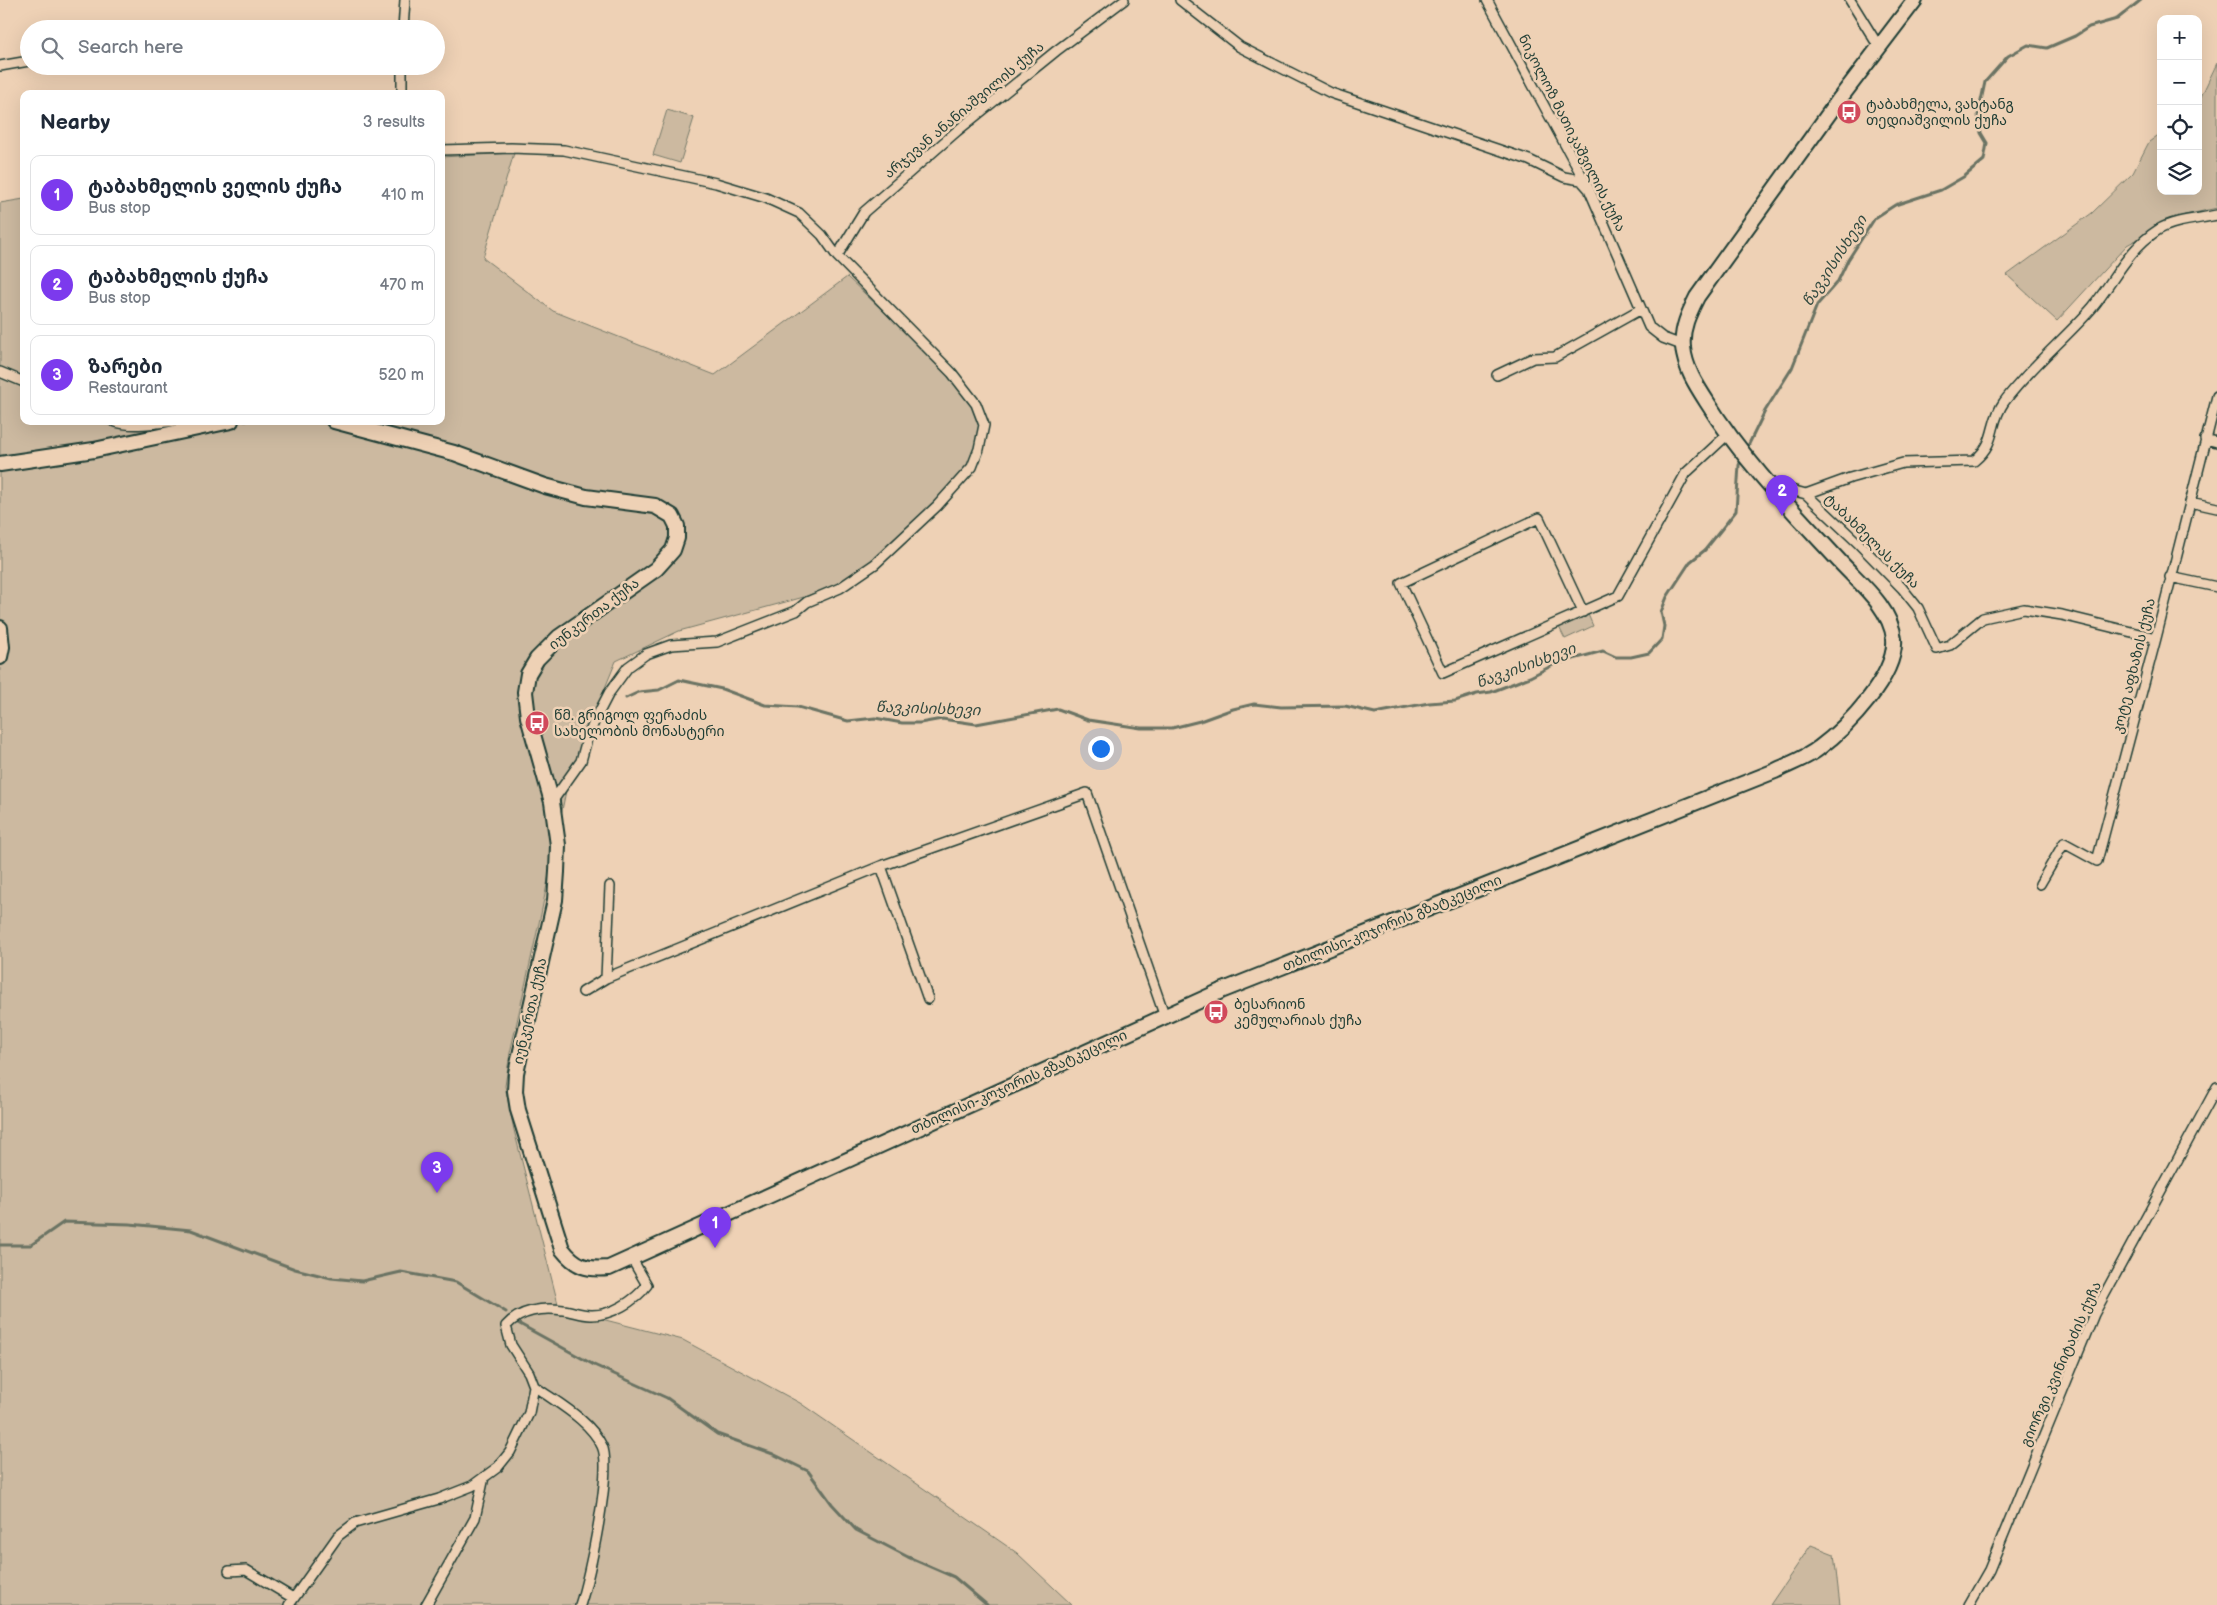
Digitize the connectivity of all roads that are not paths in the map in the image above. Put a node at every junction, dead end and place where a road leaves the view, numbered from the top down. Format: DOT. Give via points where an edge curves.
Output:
graph roads {
  1 [pos="406,0"];
  2 [pos="1124,0"];
  3 [pos="1180,0"];
  4 [pos="1488,0"];
  5 [pos="1850,0"];
  6 [pos="1915,0"];
  7 [pos="404,20"];
  8 [pos="1879,47"];
  9 [pos="20,63"];
  10 [pos="0,66"];
  11 [pos="402,75"];
  12 [pos="402,90"];
  13 [pos="445,150"];
  14 [pos="1589,189"];
  15 [pos="2217,215"];
  16 [pos="837,256"];
  17 [pos="1641,309"];
  18 [pos="1682,345"];
  19 [pos="0,372"];
  20 [pos="1497,375"];
  21 [pos="20,380"];
  22 [pos="2217,396"];
  23 [pos="212,425"];
  24 [pos="349,425"];
  25 [pos="1727,435"];
  26 [pos="2205,439"];
  27 [pos="2217,442"];
  28 [pos="0,464"];
  29 [pos="1768,484"];
  30 [pos="1806,494"];
  31 [pos="2190,502"];
  32 [pos="2217,508"];
  33 [pos="2170,577"];
  34 [pos="2217,587"];
  35 [pos="1584,612"];
  36 [pos="0,628"];
  37 [pos="2156,638"];
  38 [pos="0,657"];
  39 [pos="552,802"];
  40 [pos="881,866"];
  41 [pos="2040,884"];
  42 [pos="610,886"];
  43 [pos="606,978"];
  44 [pos="584,992"];
  45 [pos="928,999"];
  46 [pos="1165,1017"];
  47 [pos="2217,1087"];
  48 [pos="632,1259"];
  49 [pos="534,1386"];
  50 [pos="484,1477"];
  51 [pos="229,1571"];
  52 [pos="291,1602"];
  53 [pos="426,1605"];
  54 [pos="580,1605"];
  55 [pos="1969,1605"];
  1 -- 7 [label="street"];
  2 -- 16 [label="street, არჯევან ანანიაშვილის ქუჩა" via="965,125 864,212"];
  3 -- 14 [label="street" via="1240,47 1331,93 1520,157 1581,180"];
  4 -- 14 [label="street, ნიკოლოზ მათიკაშვილის ქუჩა"];
  5 -- 8 [label="street"];
  6 -- 8 [label="main road"];
  8 -- 18 [label="main road" via="1697,297 1686,319"];
  9 -- 10 [label="street"];
  11 -- 12 [label="street"];
  13 -- 16 [label="street" via="564,150 716,183 766,198 799,213 822,235"];
  14 -- 17 [label="street, ნიკოლოზ მათიკაშვილის ქუჩა"];
  15 -- 30 [label="street" via="2159,230 2131,253 2092,308 2054,345 2004,403 1996,416 1990,444 1974,461 1903,463"];
  16 -- 39 [label="street" via="952,373 976,404 984,425 972,467 938,506 875,564 840,588 807,602 796,611 717,642 671,645 646,654 628,667 595,720 581,761"];
  17 -- 18 [label="street, ნიკოლოზ მათიკაშვილის ქუჩა" via="1649,327 1663,338"];
  17 -- 20 [label="street" via="1555,357 1533,358"];
  18 -- 25 [label="main road" via="1689,371"];
  19 -- 21 [label="street"];
  22 -- 26 [label="street, კოტე აფხაზის ქუჩა"];
  23 -- 28 [label="main road" via="94,450"];
  24 -- 39 [label="main road, იუნკერთა ქუჩა" via="454,453 545,486 586,497 654,506 672,516 677,526 677,538 673,550 656,569 559,637 537,659 528,674 524,692 528,717"];
  25 -- 29 [label="main road, თბილისი-კოჯორის გზატკეცილი"];
  25 -- 35 [label="street" via="1686,473 1618,596"];
  26 -- 27 [label="street"];
  26 -- 31 [label="street, კოტე აფხაზის ქუჩა"];
  29 -- 30 [label="street, ტაბახმელას ქუჩა"];
  29 -- 46 [label="main road, თბილისი-კოჯორის გზატკეცილი" via="1867,590 1890,623 1894,639 1886,672 1868,700 1818,750 1775,771 1221,991"];
  30 -- 37 [label="street, ტაბახმელას ქუჩა" via="1902,588 1918,608 1937,649 1950,645 1983,618 2024,609"];
  31 -- 32 [label="street"];
  31 -- 33 [label="street, კოტე აფხაზის ქუჩა"];
  33 -- 34 [label="street"];
  33 -- 37 [label="street, კოტე აფხაზის ქუჩა"];
  35 -- 35 [label="street" via="1539,518 1401,583 1443,673"];
  36 -- 38 [label="main road"];
  37 -- 41 [label="street, კოტე აფხაზის ქუჩა" via="2097,861 2064,843"];
  39 -- 48 [label="main road, იუნკერთა ქუჩა" via="558,845 555,900 520,1055 515,1091 518,1110 562,1249 577,1264 593,1269 609,1268"];
  40 -- 43 [label="street"];
  40 -- 45 [label="street"];
  40 -- 46 [label="street" via="1087,793"];
  42 -- 43 [label="street"];
  43 -- 44 [label="street"];
  46 -- 48 [label="main road, თბილისი-კოჯორის გზატკეცილი"];
  47 -- 55 [label="street, გიორგი კვინიტაძის ქუჩა" via="2094,1314 1988,1570"];
  48 -- 49 [label="street" via="647,1286 632,1301 591,1315 535,1310 515,1316 506,1326 511,1345"];
  49 -- 50 [label="street" via="528,1413 516,1441 498,1467"];
  49 -- 54 [label="street" via="589,1427 603,1448 606,1474"];
  50 -- 52 [label="street" via="472,1486 439,1499 355,1522 338,1536"];
  50 -- 53 [label="street" via="475,1518"];
  51 -- 52 [label="street" via="246,1570"];
}
